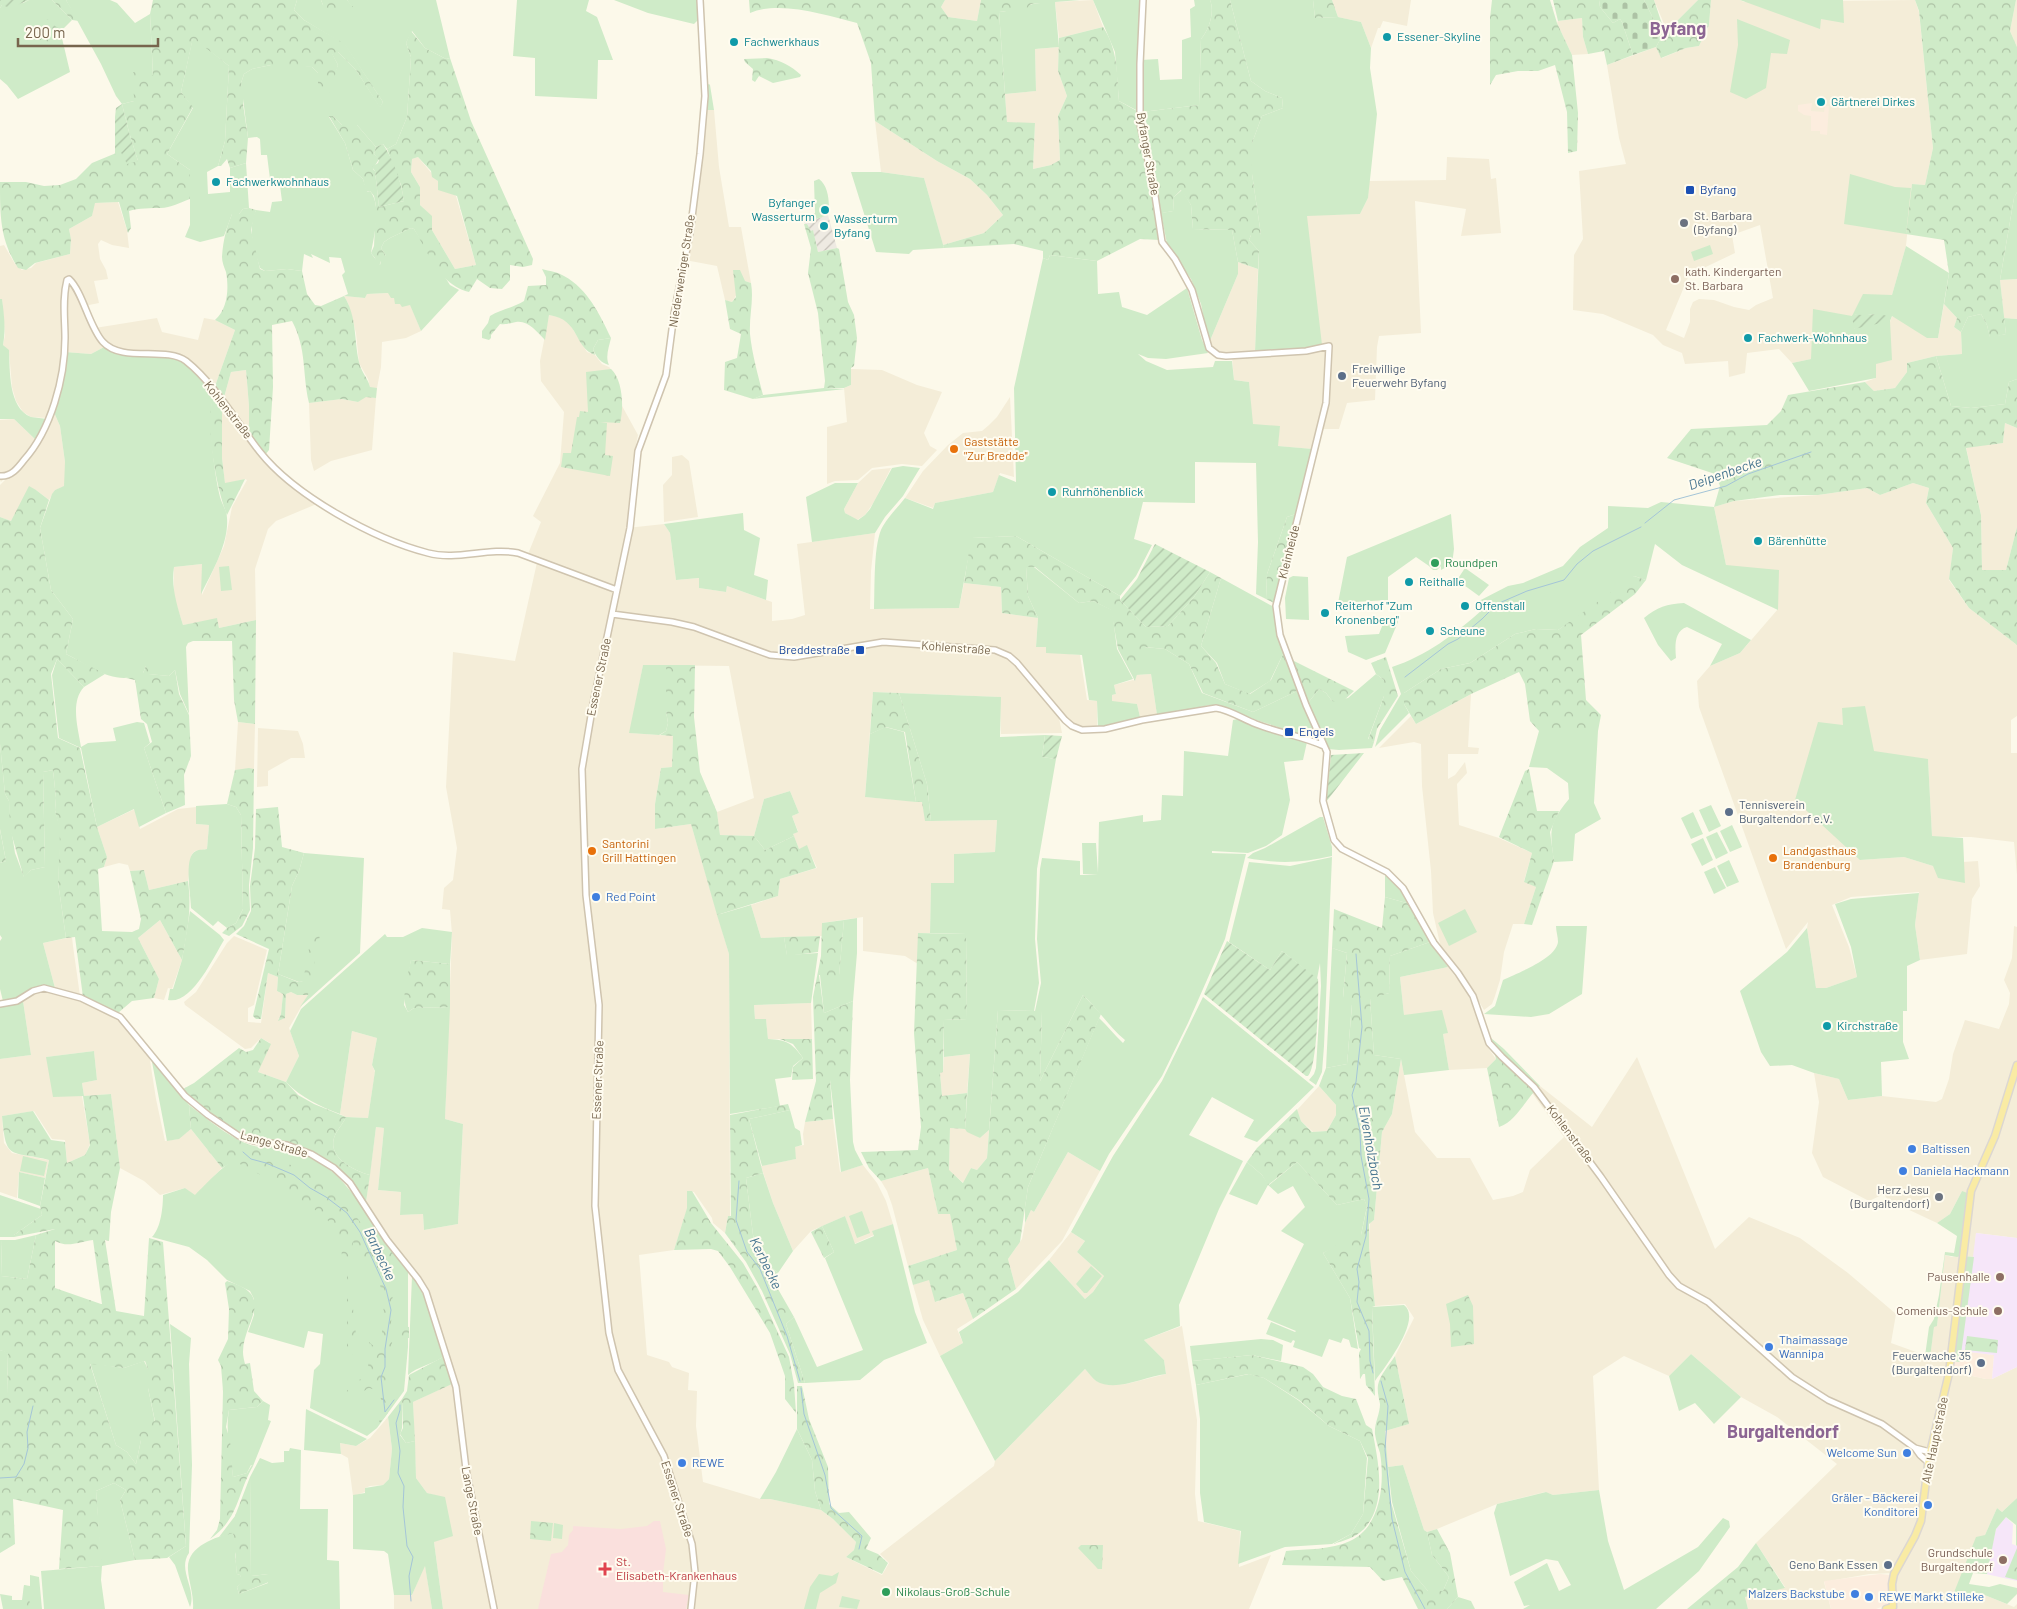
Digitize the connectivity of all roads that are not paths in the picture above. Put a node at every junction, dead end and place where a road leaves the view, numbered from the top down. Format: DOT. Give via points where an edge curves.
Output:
graph roads {
  1 [pos="700,0"];
  2 [pos="1143,0"];
  3 [pos="1329,346"];
  4 [pos="0,476"];
  5 [pos="628,537"];
  6 [pos="617,590"];
  7 [pos="612,614"];
  8 [pos="1325,746"];
  9 [pos="1327,752"];
  10 [pos="0,1004"];
  11 [pos="2017,1065"];
  12 [pos="1916,1448"];
  13 [pos="1930,1452"];
  14 [pos="1928,1462"];
  15 [pos="1889,1608"];
  16 [pos="494,1609"];
  17 [pos="691,1609"];
  1 -- 5 [label="street, Niederweniger Straße" via="705,96 690,233 666,375 638,451"];
  2 -- 3 [label="street, Byfanger Straße" via="1140,124 1162,242 1192,290 1206,342 1213,353 1222,356 1306,351"];
  3 -- 8 [label="street, Kleinheide" via="1326,403 1276,606 1280,635"];
  4 -- 6 [label="street, Kohlenstraße" via="10,474 26,458 49,419 62,366 65,288 69,279 104,344 120,350 172,356 187,362 210,385 268,460 312,497 355,523 431,554 518,553"];
  5 -- 6 [label="street, Essener Straße"];
  6 -- 7 [label="street, Essener Straße"];
  7 -- 8 [label="street, Kohlenstraße" via="694,627 782,657 883,642 995,650 1014,659 1065,720 1078,729 1105,729 1216,708"];
  7 -- 17 [label="street, Essener Straße" via="582,769 586,895 600,1005 595,1206 609,1333 618,1370 664,1456 694,1550"];
  8 -- 9 [label="street, Kleinheide"];
  9 -- 12 [label="street, Kohlenstraße" via="1323,801 1334,840 1342,849 1387,872 1403,888 1434,943 1473,996 1489,1043 1534,1087 1602,1177 1669,1275 1680,1286 1708,1302 1792,1377 1828,1400 1882,1424"];
  10 -- 16 [label="street, Lange Straße" via="17,1001 44,988 81,998 120,1017 185,1096 208,1116 239,1136 287,1145 311,1154 350,1183 426,1292 456,1387 466,1469"];
  11 -- 13 [label="main road, Alte Hauptstraße" via="1995,1136 1969,1200 1950,1373"];
  12 -- 13 [label="street, Kohlenstraße"];
  12 -- 14 [label="street, Kohlenstraße"];
  13 -- 14 [label="main road, Alte Hauptstraße"];
  14 -- 15 [label="main road, Alte Hauptstraße" via="1921,1521 1892,1579"];
}
